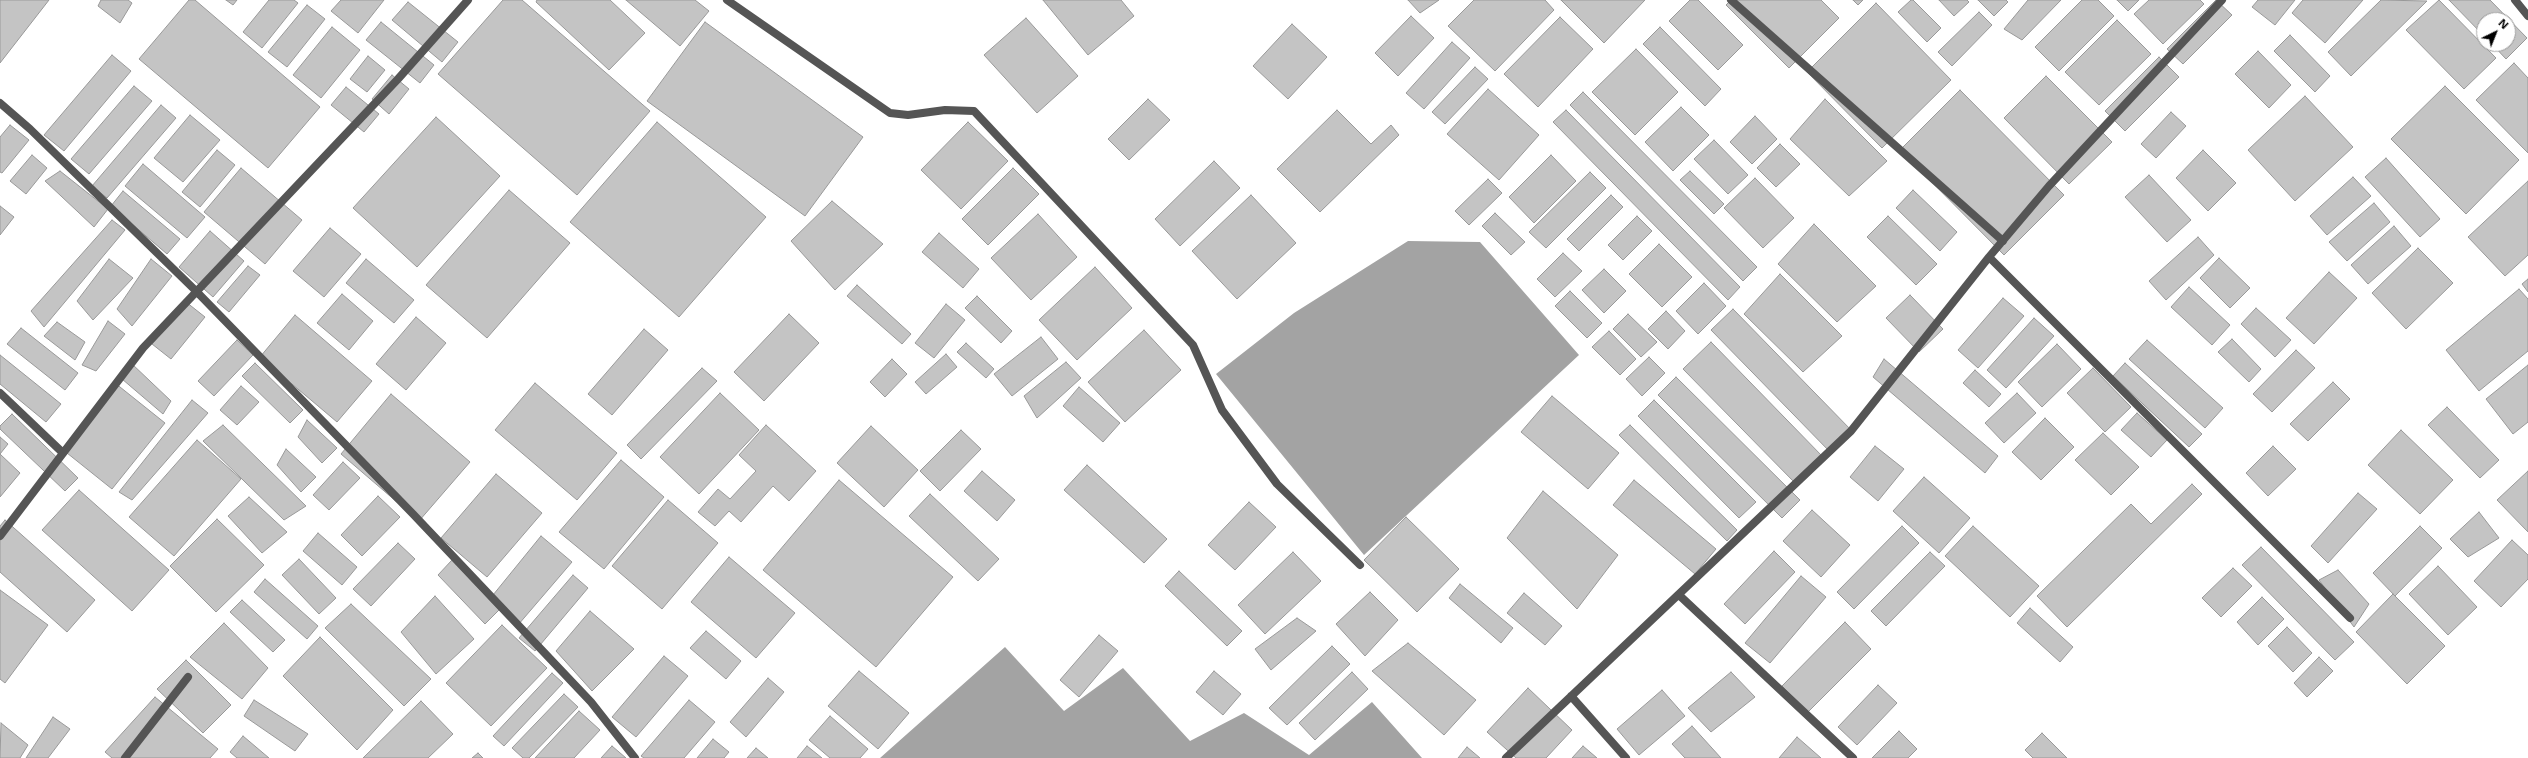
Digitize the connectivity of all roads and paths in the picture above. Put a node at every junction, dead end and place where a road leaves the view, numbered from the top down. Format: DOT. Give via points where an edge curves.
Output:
graph roads {
  1 [pos="468,0"];
  2 [pos="727,0"];
  3 [pos="1731,0"];
  4 [pos="2222,0"];
  5 [pos="2515,0"];
  6 [pos="2528,16"];
  7 [pos="0,103"];
  8 [pos="2003,241"];
  9 [pos="1989,256"];
  10 [pos="196,291"];
  11 [pos="0,394"];
  12 [pos="63,453"];
  13 [pos="0,536"];
  14 [pos="1360,565"];
  15 [pos="1679,595"];
  16 [pos="2350,618"];
  17 [pos="188,677"];
  18 [pos="1571,696"];
  19 [pos="126,758"];
  20 [pos="635,758"];
  21 [pos="1506,758"];
  22 [pos="1626,758"];
  23 [pos="1852,758"];
  1 -- 10 [label="street" via="398,79"];
  2 -- 14 [label="street" via="890,113 908,115 945,110 974,111 1193,345 1222,410 1277,484"];
  3 -- 8 [label="street"];
  4 -- 8 [label="street" via="2049,186"];
  5 -- 6 [label="street"];
  7 -- 10 [label="street" via="30,129"];
  8 -- 9 [label="street"];
  9 -- 15 [label="street" via="1851,431"];
  9 -- 16 [label="street"];
  10 -- 12 [label="street" via="143,348"];
  10 -- 20 [label="street" via="581,691"];
  11 -- 12 [label="street"];
  12 -- 13 [label="street"];
  15 -- 18 [label="street"];
  15 -- 23 [label="street"];
  17 -- 19 [label="street"];
  18 -- 21 [label="street"];
  18 -- 22 [label="street"];
}
